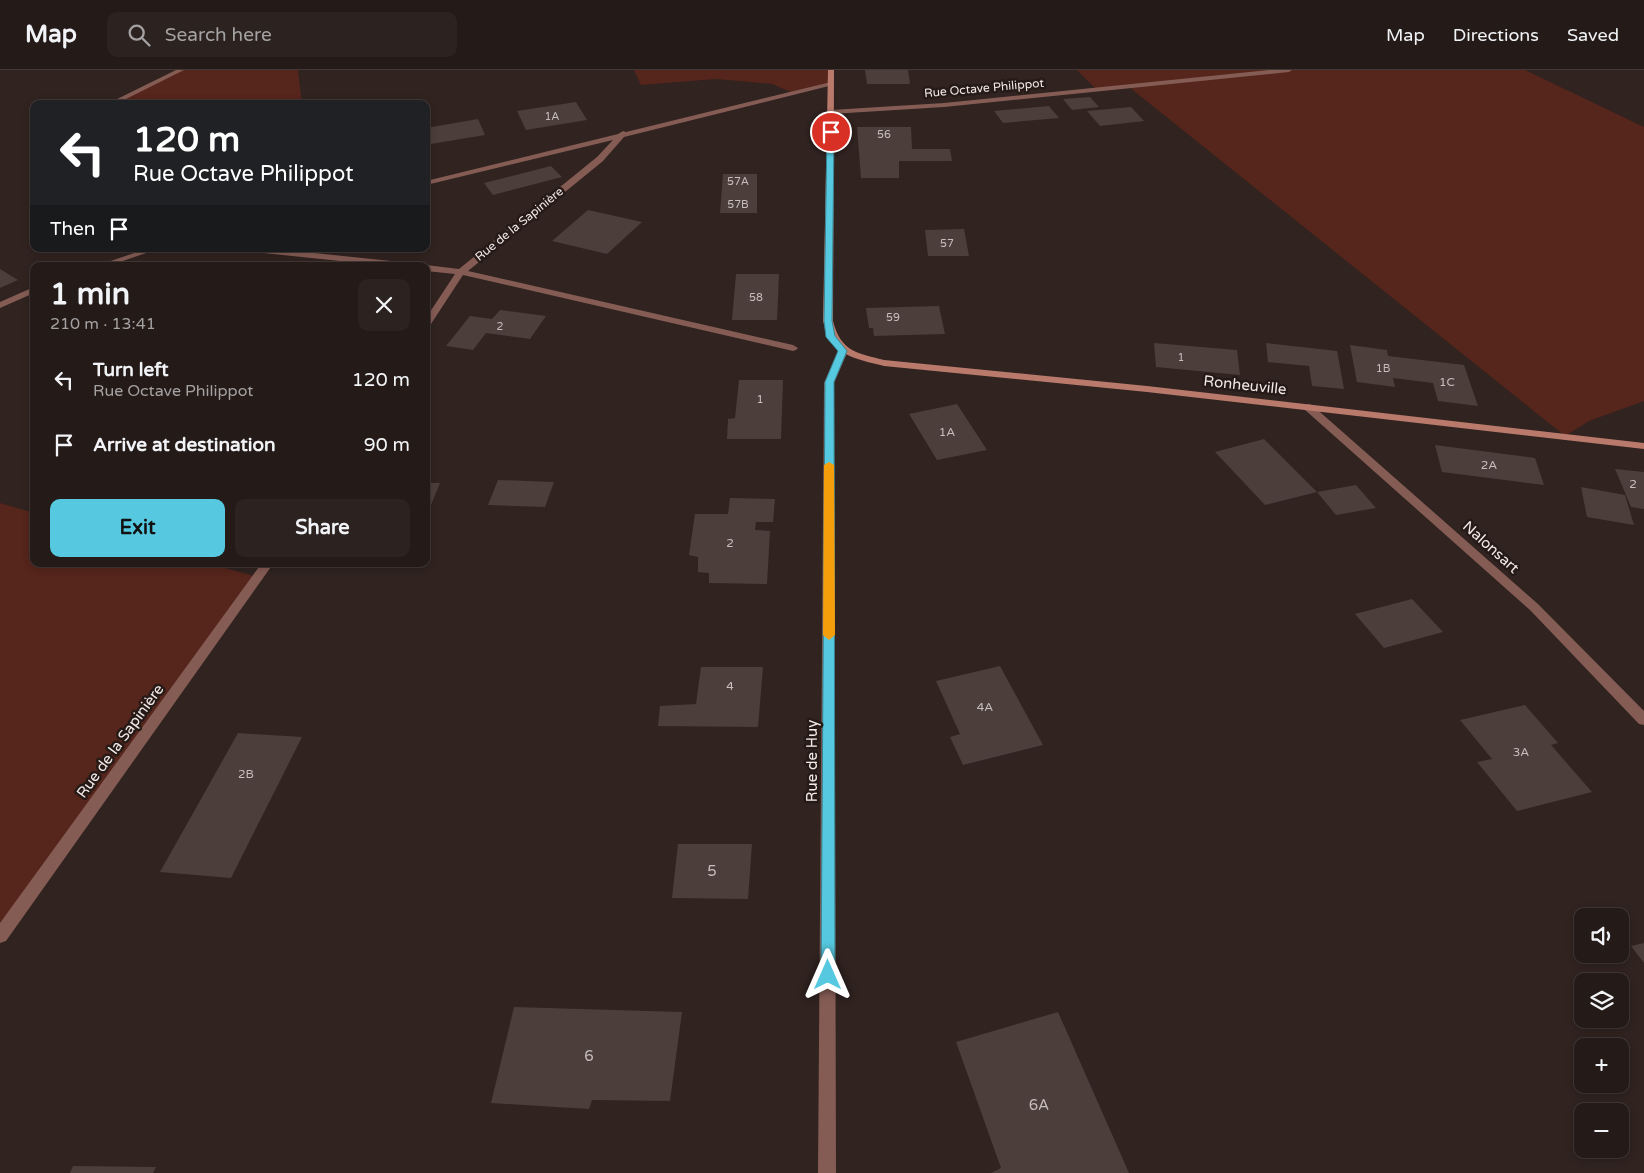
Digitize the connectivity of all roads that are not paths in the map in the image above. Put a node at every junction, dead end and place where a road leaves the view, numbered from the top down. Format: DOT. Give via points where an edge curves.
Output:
graph roads {
  1 [pos="182,70"];
  2 [pos="831,70"];
  3 [pos="1289,70"];
  4 [pos="831,84"];
  5 [pos="118,100"];
  6 [pos="831,112"];
  7 [pos="624,134"];
  8 [pos="430,182"];
  9 [pos="144,252"];
  10 [pos="282,252"];
  11 [pos="113,262"];
  12 [pos="373,262"];
  13 [pos="430,268"];
  14 [pos="461,272"];
  15 [pos="30,292"];
  16 [pos="0,305"];
  17 [pos="430,319"];
  18 [pos="793,348"];
  19 [pos="843,351"];
  20 [pos="1308,407"];
  21 [pos="1644,446"];
  22 [pos="265,567"];
  23 [pos="1644,720"];
  24 [pos="0,936"];
  25 [pos="827,1173"];
  1 -- 5 [label="street"];
  2 -- 4 [label="street"];
  3 -- 6 [label="street, Rue Octave Philippot" via="944,105"];
  4 -- 6 [label="street"];
  4 -- 7 [label="street"];
  6 -- 19 [label="street" via="828,321 831,337"];
  7 -- 8 [label="street"];
  7 -- 14 [label="street, Rue de la Sapinière" via="600,159"];
  9 -- 11 [label="street"];
  10 -- 12 [label="street"];
  13 -- 14 [label="street"];
  14 -- 17 [label="street, Rue de la Sapinière"];
  14 -- 18 [label="street"];
  15 -- 16 [label="street"];
  19 -- 20 [label="street, Ronheuville" via="884,363"];
  19 -- 25 [label="street, Rue de Huy" via="829,382"];
  20 -- 21 [label="street, Ronheuville"];
  20 -- 23 [label="street, Nalonsart" via="1534,607"];
  22 -- 24 [label="street, Rue de la Sapinière"];
}
